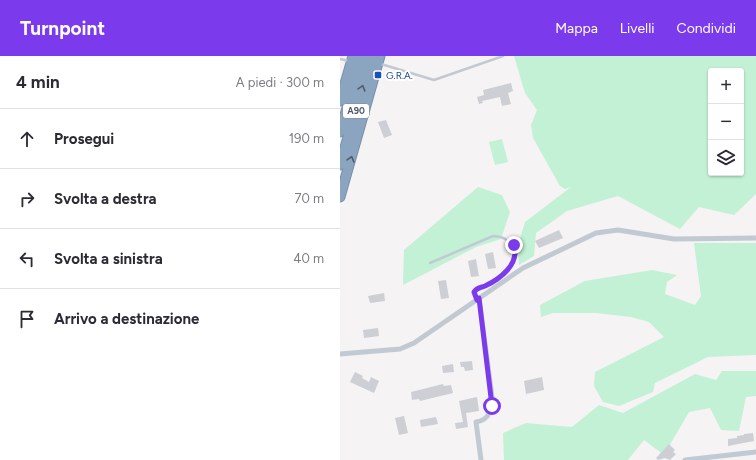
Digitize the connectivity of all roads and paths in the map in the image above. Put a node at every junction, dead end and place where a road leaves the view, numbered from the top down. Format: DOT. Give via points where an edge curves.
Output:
graph roads {
  1 [pos="362,56"];
  2 [pos="371,56"];
  3 [pos="503,56"];
  4 [pos="340,59"];
  5 [pos="352,59"];
  6 [pos="379,60"];
  7 [pos="340,101"];
  8 [pos="340,132"];
  9 [pos="340,166"];
  10 [pos="340,197"];
  11 [pos="756,238"];
  12 [pos="430,263"];
  13 [pos="478,299"];
  14 [pos="340,354"];
  15 [pos="756,452"];
  16 [pos="481,460"];
  17 [pos="685,460"];
  1 -- 8 [label="highway, A90"];
  9 -- 2 [label="highway, A90, one-way"];
  3 -- 6 [label="lane" via="434,80"];
  4 -- 5 [label="lane"];
  5 -- 7 [label="highway"];
  10 -- 6 [label="highway, one-way"];
  11 -- 13 [label="street" via="674,239 608,230 596,233 523,268"];
  12 -- 13 [label="lane" via="493,236 510,242 515,249 511,266 486,285 476,289 474,292"];
  13 -- 14 [label="street" via="426,335 400,349"];
  13 -- 16 [label="street" via="492,397 488,416 485,420 476,422"];
  15 -- 17 [label="street"];
}
